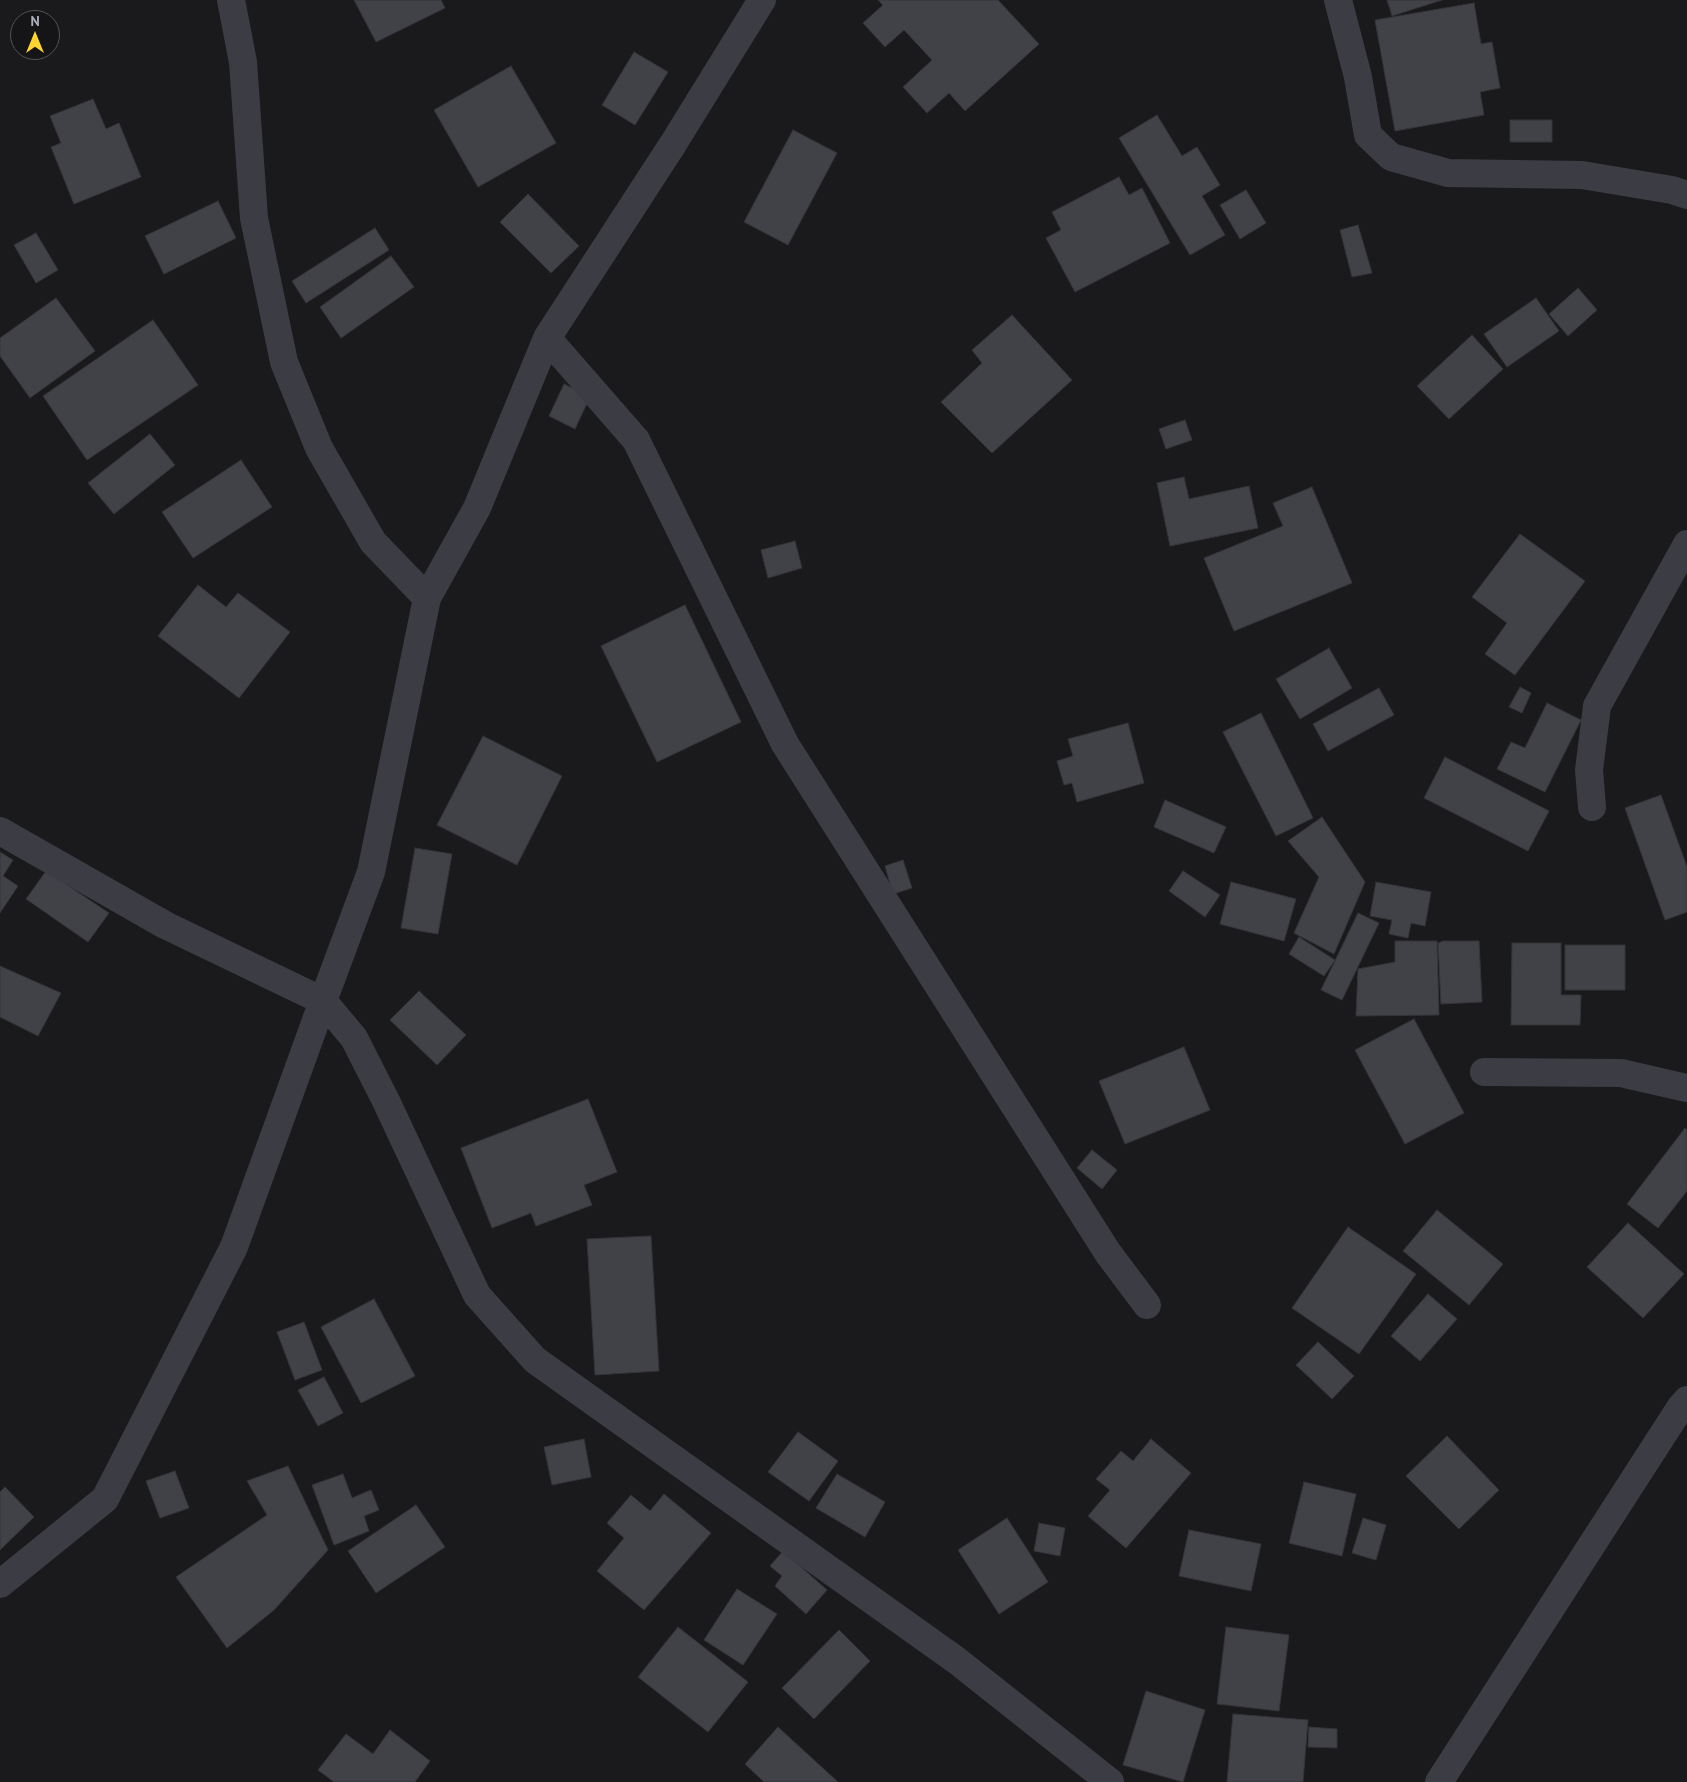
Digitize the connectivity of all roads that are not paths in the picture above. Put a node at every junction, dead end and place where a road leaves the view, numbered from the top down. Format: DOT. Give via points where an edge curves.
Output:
graph roads {
  1 [pos="231,0"];
  2 [pos="762,0"];
  3 [pos="1338,0"];
  4 [pos="1687,195"];
  5 [pos="547,338"];
  6 [pos="1687,544"];
  7 [pos="427,598"];
  8 [pos="1592,806"];
  9 [pos="0,831"];
  10 [pos="323,1000"];
  11 [pos="1484,1072"];
  12 [pos="1687,1088"];
  13 [pos="1147,1304"];
  14 [pos="1687,1400"];
  15 [pos="0,1584"];
  16 [pos="1110,1782"];
  17 [pos="1439,1782"];
  1 -- 7 [label="street" via="243,62 254,218 284,362 319,448 373,542"];
  2 -- 5 [label="street"];
  3 -- 4 [label="street" via="1358,77 1368,135 1391,157 1448,173 1582,175"];
  5 -- 7 [label="street" via="477,508"];
  5 -- 13 [label="street" via="636,440 785,744 1108,1253"];
  6 -- 8 [label="street" via="1597,706 1589,770"];
  7 -- 10 [label="street" via="371,872"];
  9 -- 10 [label="street" via="165,925"];
  10 -- 15 [label="street" via="234,1247 105,1498"];
  10 -- 16 [label="street" via="354,1038 477,1295 535,1360 956,1660"];
  11 -- 12 [label="street" via="1621,1073"];
  14 -- 17 [label="street"];
}
